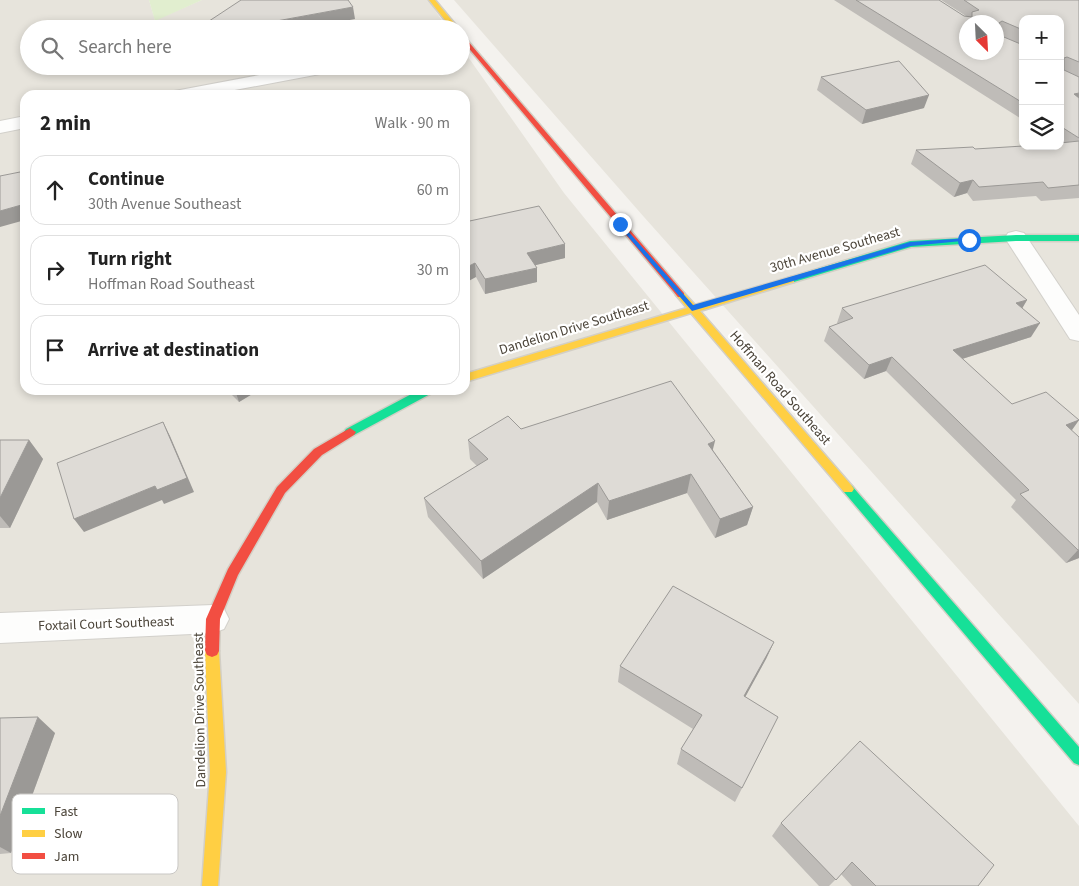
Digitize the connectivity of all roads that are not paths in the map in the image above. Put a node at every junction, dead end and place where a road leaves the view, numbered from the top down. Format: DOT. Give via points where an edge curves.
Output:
graph roads {
  1 [pos="432,0"];
  2 [pos="449,20"];
  3 [pos="470,48"];
  4 [pos="288,75"];
  5 [pos="207,90"];
  6 [pos="20,123"];
  7 [pos="0,127"];
  8 [pos="1016,238"];
  9 [pos="1079,238"];
  10 [pos="692,308"];
  11 [pos="1079,333"];
  12 [pos="470,376"];
  13 [pos="418,395"];
  14 [pos="213,618"];
  15 [pos="0,628"];
  16 [pos="1079,758"];
  17 [pos="210,886"];
  1 -- 2 [label="street"];
  3 -- 10 [label="street, Hoffman Road Southeast"];
  4 -- 5 [label="street"];
  6 -- 7 [label="street"];
  8 -- 9 [label="street, 30th Avenue Southeast"];
  8 -- 10 [label="street, 30th Avenue Southeast" via="910,244"];
  8 -- 11 [label="street"];
  10 -- 12 [label="street, Dandelion Drive Southeast"];
  10 -- 16 [label="street, Hoffman Road Southeast"];
  13 -- 14 [label="street, Dandelion Drive Southeast" via="318,452 281,490 233,573"];
  14 -- 15 [label="street, Foxtail Court Southeast"];
  14 -- 17 [label="street, Dandelion Drive Southeast" via="212,668 218,772"];
}
